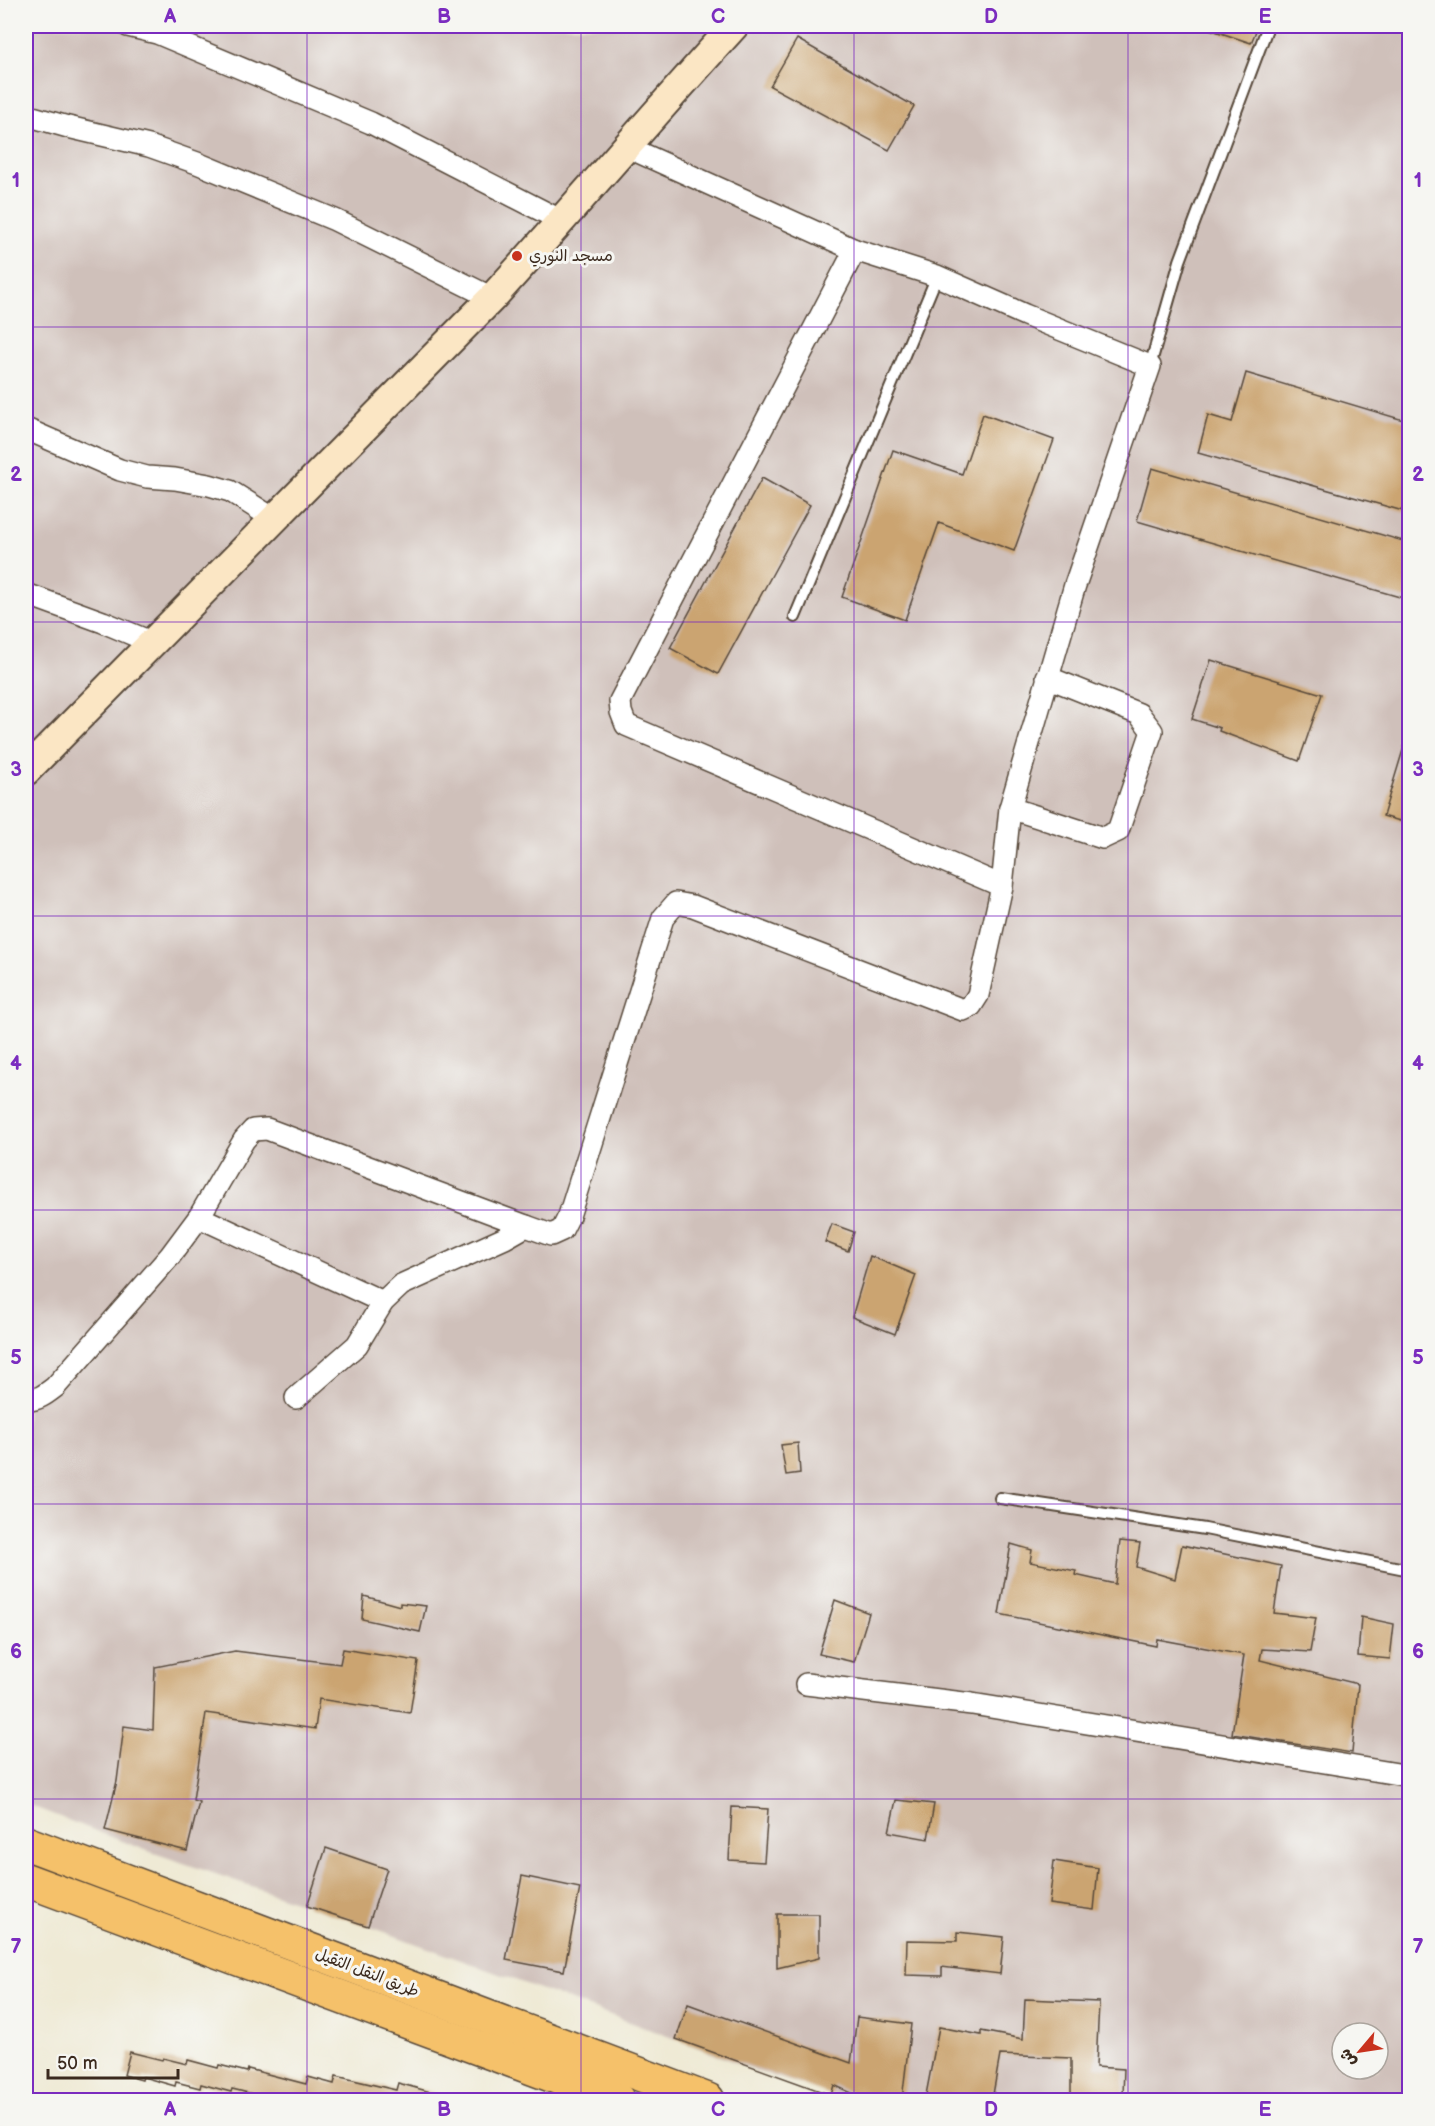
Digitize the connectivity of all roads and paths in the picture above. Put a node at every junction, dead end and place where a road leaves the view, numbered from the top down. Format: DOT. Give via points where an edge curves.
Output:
graph roads {
  1 [pos="128,26"];
  2 [pos="734,26"];
  3 [pos="1268,26"];
  4 [pos="26,115"];
  5 [pos="625,146"];
  6 [pos="562,221"];
  7 [pos="855,250"];
  8 [pos="937,276"];
  9 [pos="492,298"];
  10 [pos="1150,366"];
  11 [pos="26,429"];
  12 [pos="274,519"];
  13 [pos="26,594"];
  14 [pos="795,617"];
  15 [pos="153,643"];
  16 [pos="1047,676"];
  17 [pos="26,771"];
  18 [pos="1010,808"];
  19 [pos="1002,886"];
  20 [pos="199,1217"];
  21 [pos="526,1226"];
  22 [pos="382,1302"];
  23 [pos="296,1398"];
  24 [pos="26,1400"];
  25 [pos="1000,1498"];
  26 [pos="1410,1570"];
  27 [pos="806,1684"];
  28 [pos="1410,1776"];
  29 [pos="26,1843"];
  30 [pos="26,1880"];
  31 [pos="618,2100"];
  32 [pos="708,2100"];
  1 -- 6 [label="street" via="157,33 371,123"];
  2 -- 5 [label="main road"];
  3 -- 10 [label="lane" via="1180,261"];
  4 -- 9 [label="street" via="149,146 197,163 335,220"];
  5 -- 6 [label="main road"];
  5 -- 7 [label="street"];
  6 -- 9 [label="main road"];
  7 -- 8 [label="street"];
  7 -- 19 [label="street" via="620,700 621,712 626,725"];
  8 -- 10 [label="street"];
  8 -- 14 [label="lane"];
  9 -- 12 [label="main road"];
  10 -- 16 [label="street"];
  11 -- 12 [label="street" via="120,470 230,491"];
  12 -- 15 [label="main road"];
  13 -- 15 [label="street"];
  15 -- 17 [label="main road"];
  16 -- 18 [label="street"];
  16 -- 18 [label="street" via="1139,714 1152,731 1118,831 1103,838"];
  18 -- 19 [label="street"];
  19 -- 21 [label="street" via="978,995 963,1010 693,906 676,903 663,918 569,1216 562,1230 551,1234"];
  20 -- 21 [label="street" via="244,1140 253,1130 267,1129"];
  20 -- 22 [label="street"];
  20 -- 24 [label="street" via="170,1256 55,1387 43,1396"];
  21 -- 22 [label="street" via="401,1285"];
  22 -- 23 [label="street" via="357,1345"];
  25 -- 26 [label="lane" via="1205,1528"];
  27 -- 28 [label="street" via="972,1704"];
  29 -- 32 [label="highway, طريق النقل الثقيل"];
  30 -- 31 [label="highway, طريق النقل الثقيل"];
}
